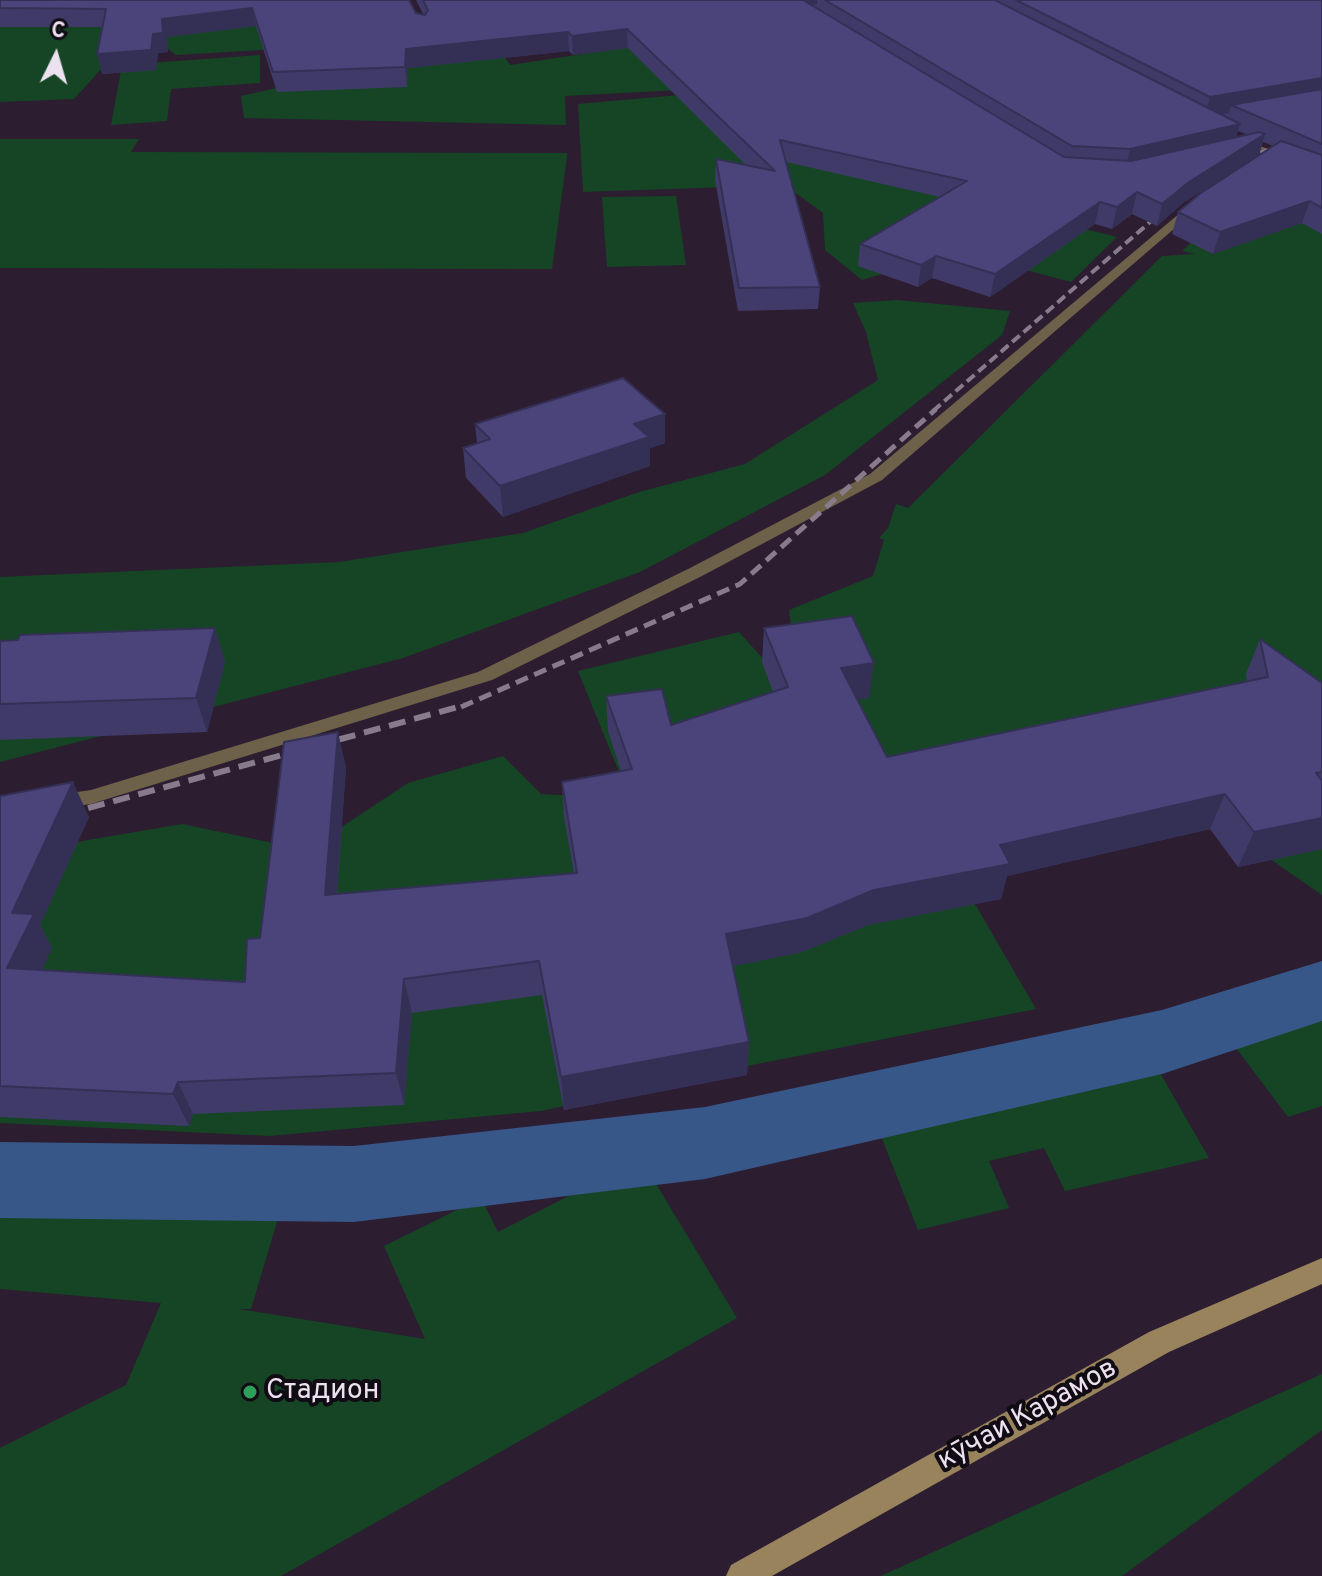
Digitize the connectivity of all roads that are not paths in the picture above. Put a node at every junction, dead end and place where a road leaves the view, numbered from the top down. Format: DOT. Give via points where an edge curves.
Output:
graph roads {
  1 [pos="1227,134"];
  2 [pos="1251,146"];
  3 [pos="1237,149"];
  4 [pos="1274,153"];
  5 [pos="1250,169"];
  6 [pos="1322,175"];
  7 [pos="1213,193"];
  8 [pos="0,810"];
  9 [pos="1322,1271"];
  10 [pos="742,1576"];
  1 -- 2 [label="street"];
  2 -- 3 [label="street"];
  2 -- 4 [label="street"];
  4 -- 5 [label="street"];
  4 -- 6 [label="street" via="1266,149"];
  7 -- 8 [label="street" via="876,477 696,572 485,676 91,797"];
  9 -- 10 [label="main road, кӯчаи Карамов" via="1159,1342"];
}
